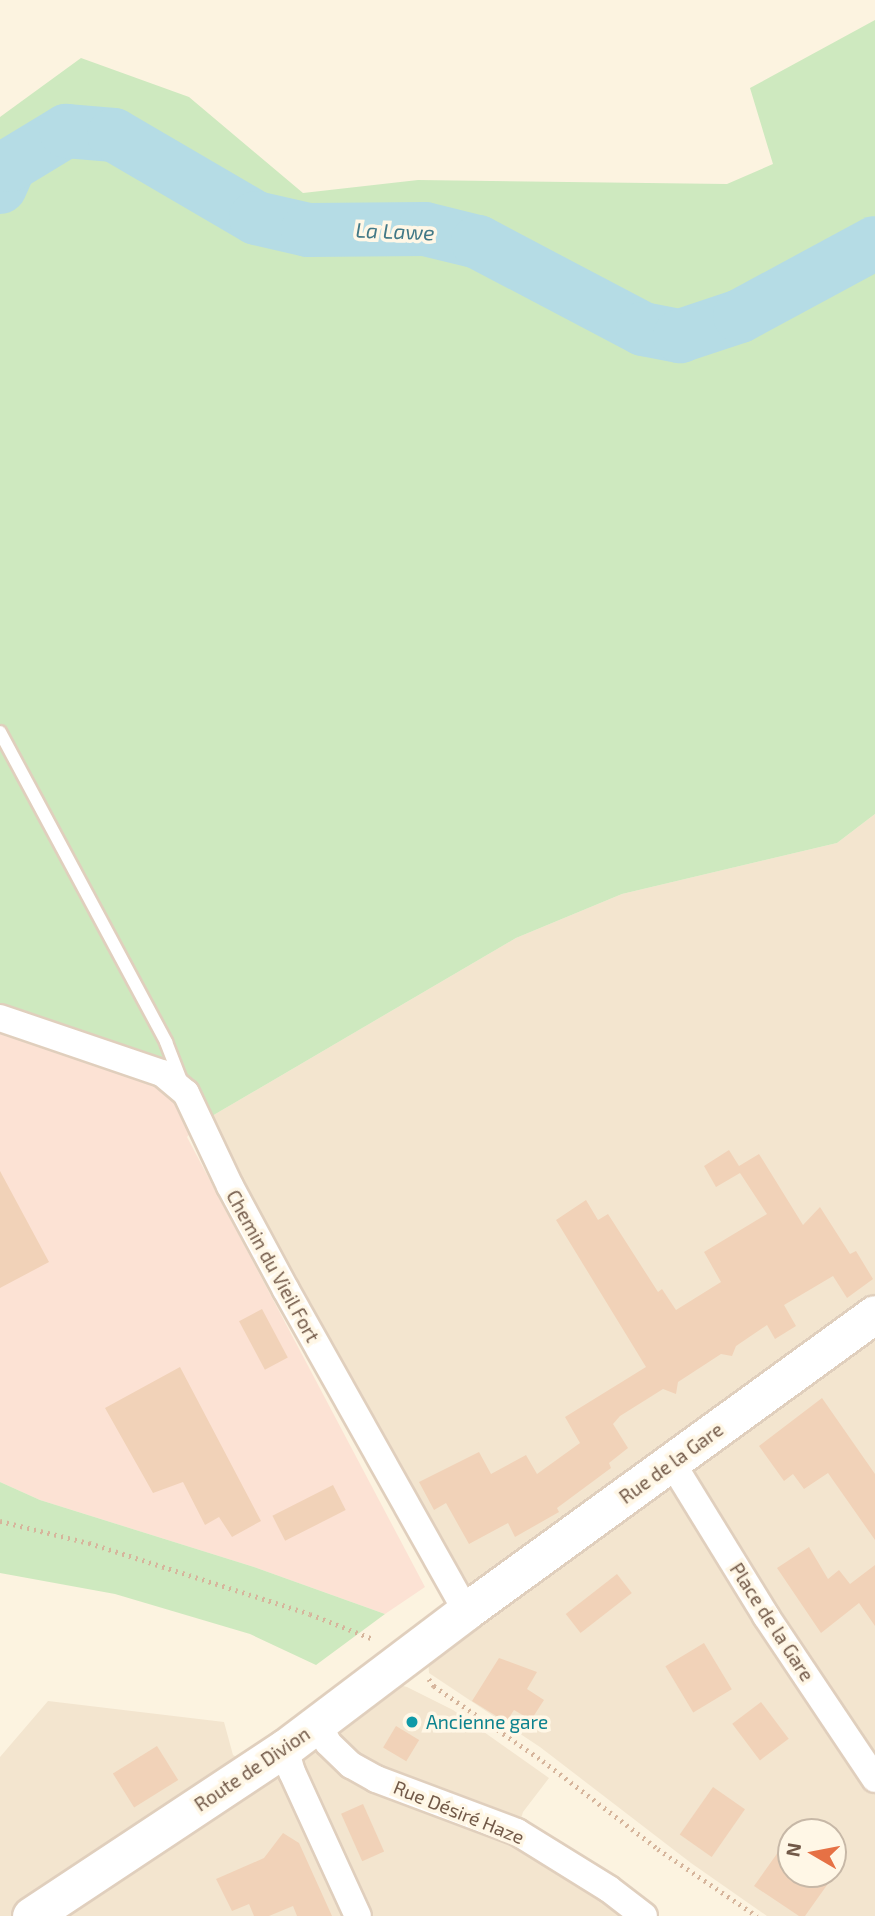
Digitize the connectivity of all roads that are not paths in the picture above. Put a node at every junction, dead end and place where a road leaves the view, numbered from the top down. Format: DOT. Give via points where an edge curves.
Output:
graph roads {
  1 [pos="0,732"];
  2 [pos="0,1018"];
  3 [pos="186,1093"];
  4 [pos="875,1314"];
  5 [pos="672,1462"];
  6 [pos="466,1612"];
  7 [pos="318,1723"];
  8 [pos="285,1748"];
  9 [pos="875,1779"];
  10 [pos="30,1916"];
  11 [pos="358,1916"];
  12 [pos="644,1916"];
  1 -- 3 [label="lane" via="166,1042"];
  2 -- 3 [label="street, Chemin du Vieil Fort" via="162,1073"];
  3 -- 6 [label="street, Chemin du Vieil Fort" via="273,1267"];
  4 -- 5 [label="main road, Rue de la Gare"];
  5 -- 6 [label="main road, Rue de la Gare"];
  5 -- 9 [label="street, Place de la Gare" via="766,1616"];
  6 -- 7 [label="main road, Route de Divion"];
  7 -- 8 [label="main road, Route de Divion"];
  7 -- 12 [label="street, Rue Désiré Haze" via="328,1743 351,1765 376,1779 517,1832"];
  8 -- 10 [label="main road, Route de Divion"];
  8 -- 11 [label="street"];
}
